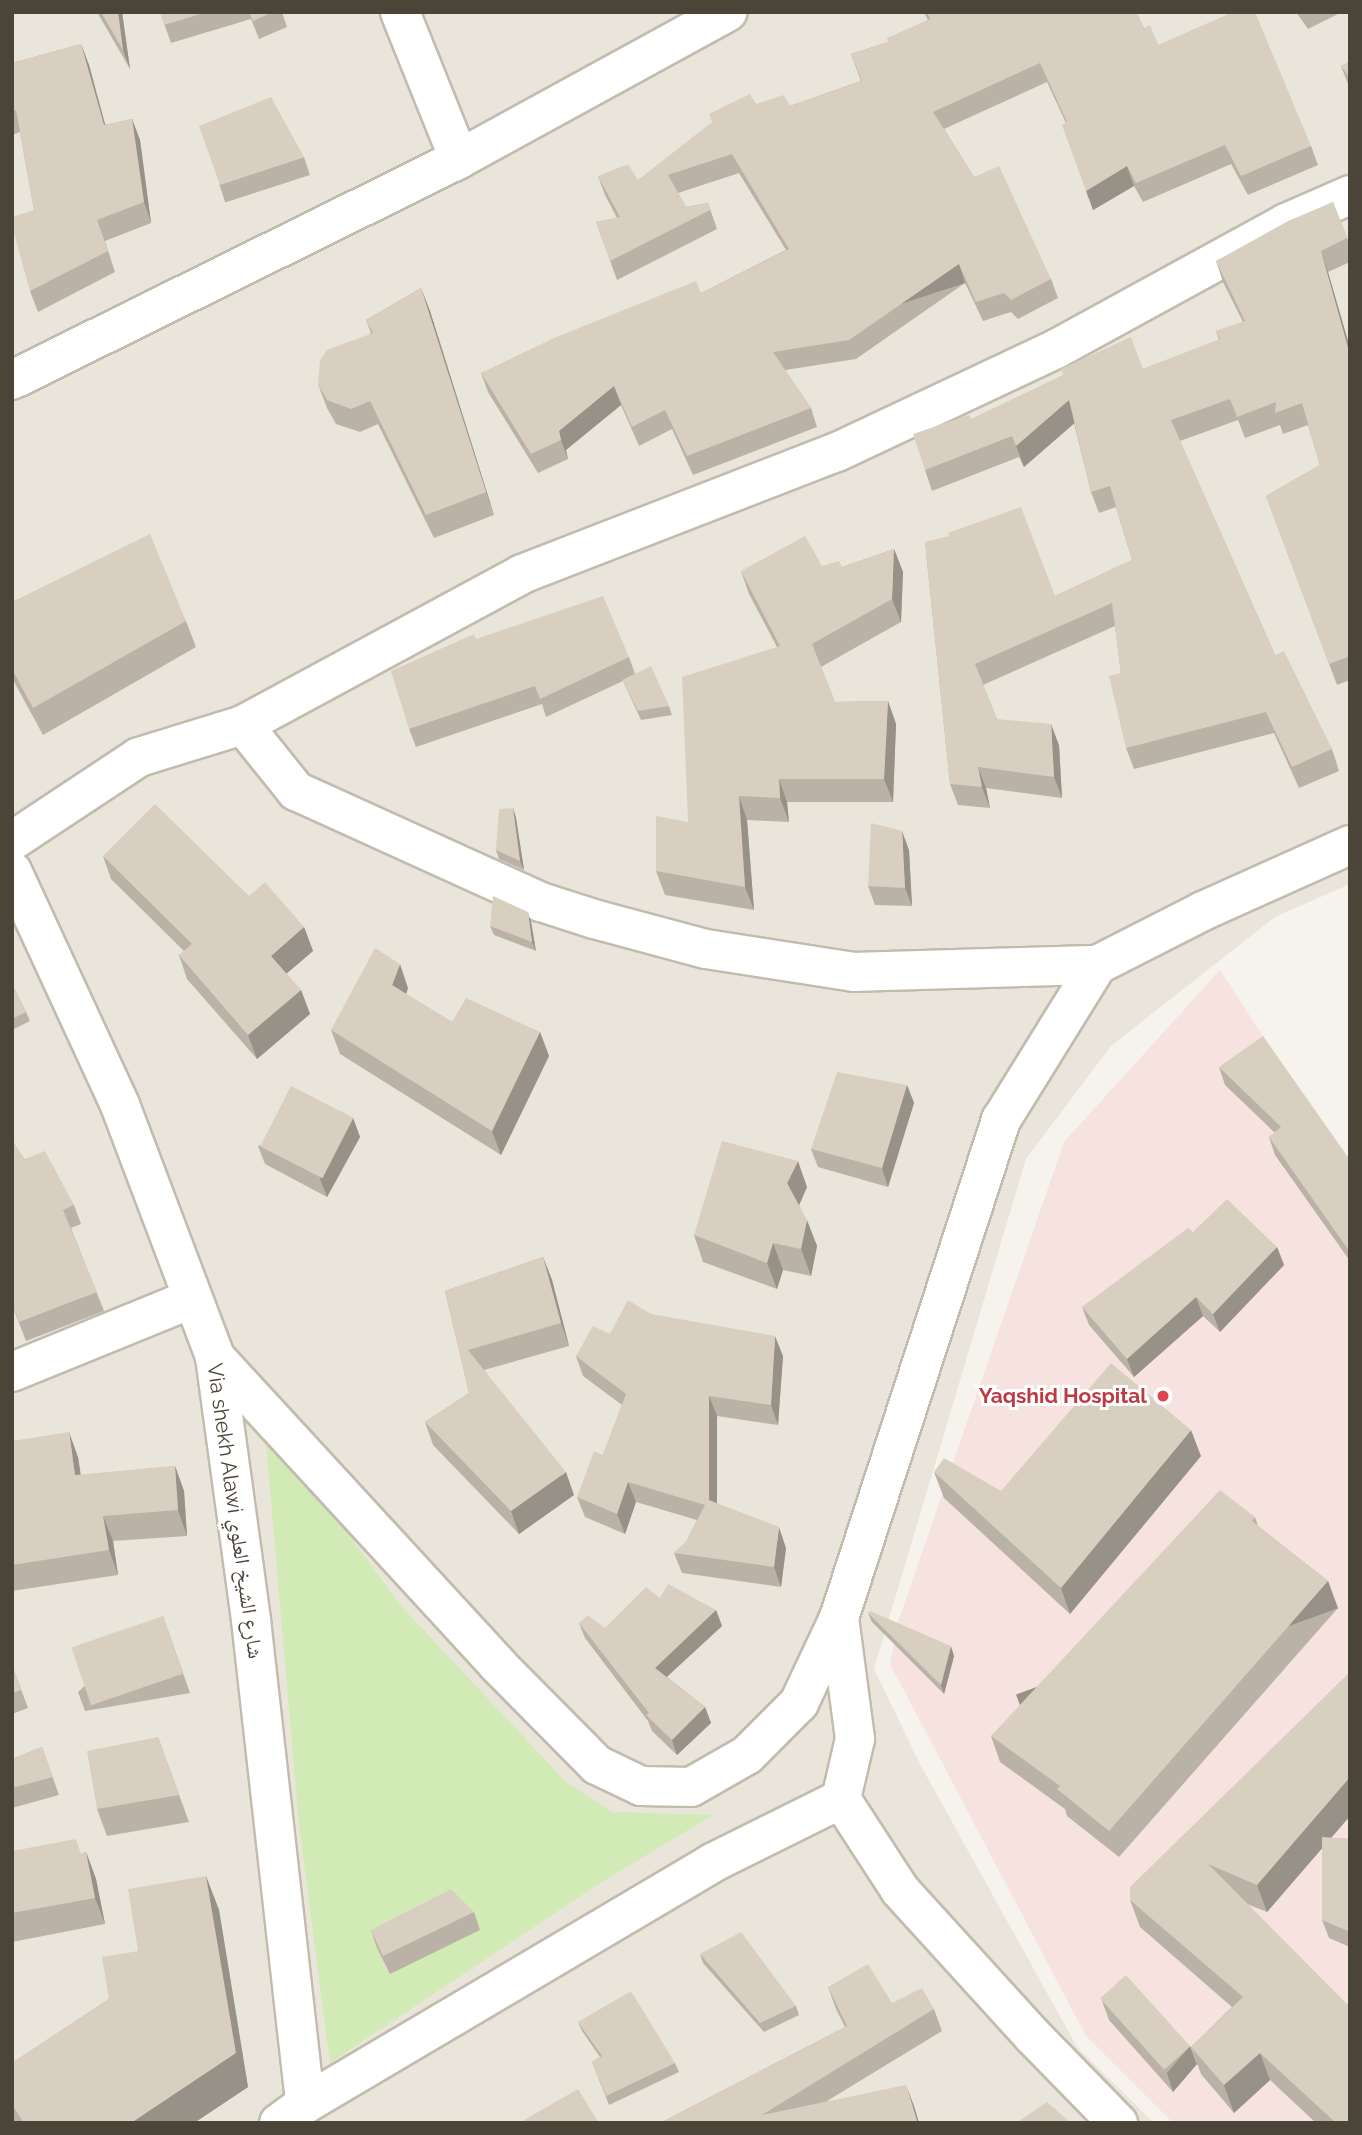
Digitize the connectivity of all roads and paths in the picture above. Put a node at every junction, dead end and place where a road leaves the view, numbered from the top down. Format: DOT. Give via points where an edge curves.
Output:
graph roads {
  1 [pos="400,12"];
  2 [pos="727,12"];
  3 [pos="459,159"];
  4 [pos="1350,195"];
  5 [pos="12,380"];
  6 [pos="243,725"];
  7 [pos="12,841"];
  8 [pos="1350,845"];
  9 [pos="12,871"];
  10 [pos="1097,965"];
  11 [pos="191,1299"];
  12 [pos="215,1357"];
  13 [pos="12,1372"];
  14 [pos="839,1619"];
  15 [pos="841,1799"];
  16 [pos="300,2117"];
  17 [pos="1118,2123"];
  1 -- 3 [label="street"];
  2 -- 3 [label="street"];
  3 -- 5 [label="street"];
  4 -- 6 [label="street" via="1286,223 1056,349 837,452 522,574"];
  6 -- 7 [label="street" via="139,757"];
  6 -- 10 [label="street" via="296,791 541,902 594,919 706,949 854,972"];
  8 -- 10 [label="street"];
  9 -- 11 [label="street, Via shekh Alawi شارع الشيخ العلوي" via="120,1105"];
  10 -- 14 [label="street" via="1001,1120"];
  11 -- 12 [label="street, Via shekh Alawi شارع الشيخ العلوي"];
  11 -- 13 [label="street"];
  12 -- 14 [label="street" via="578,1747 597,1765 640,1786 691,1787 747,1755 799,1703"];
  12 -- 16 [label="street, Via shekh Alawi شارع الشيخ العلوي" via="251,1620"];
  14 -- 15 [label="street" via="855,1739"];
  15 -- 16 [label="street" via="712,1863"];
  15 -- 17 [label="street" via="900,1890"];
}
